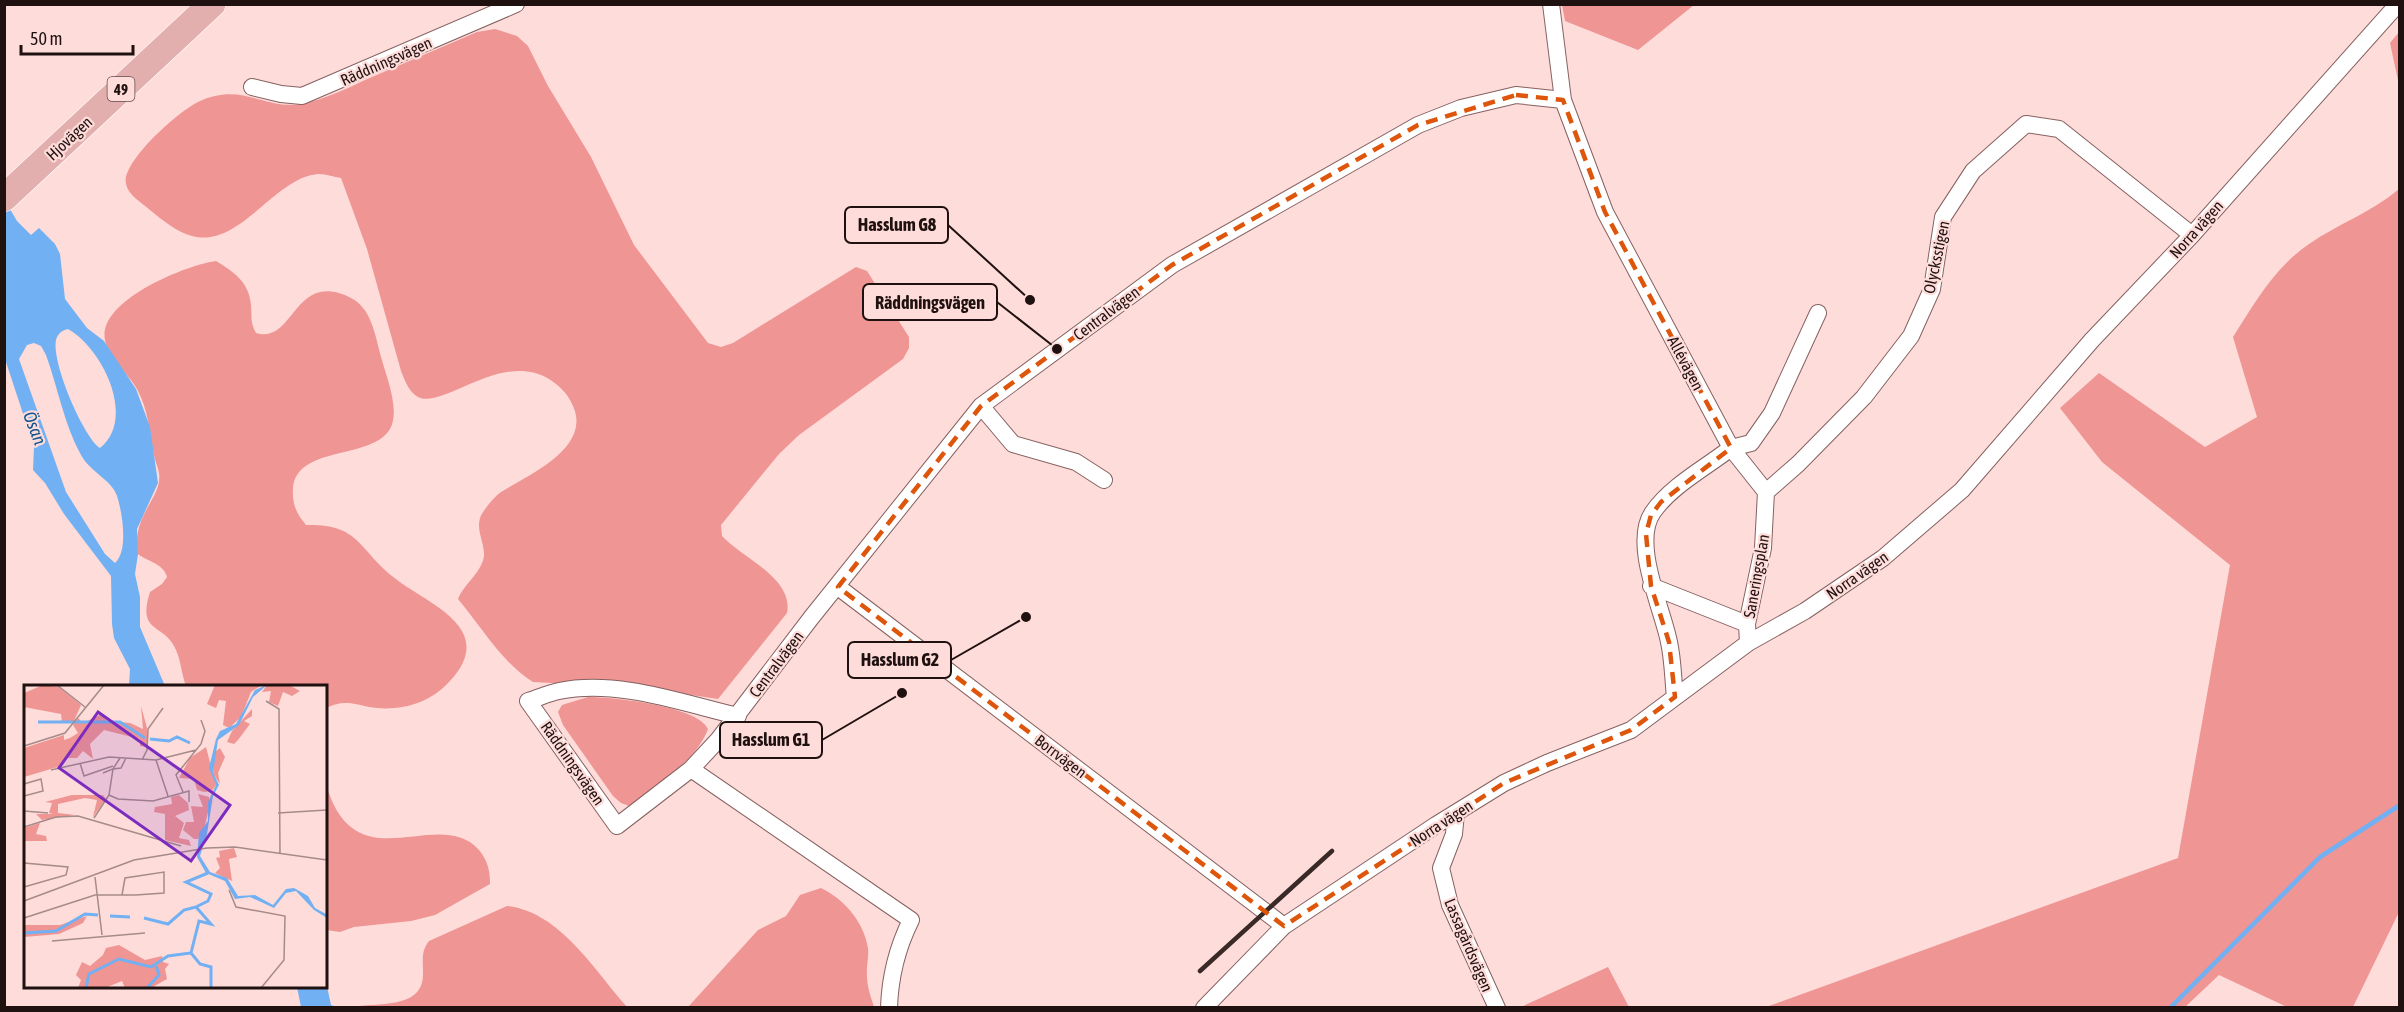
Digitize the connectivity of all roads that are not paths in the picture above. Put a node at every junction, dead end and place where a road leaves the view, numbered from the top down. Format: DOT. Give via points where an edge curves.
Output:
graph roads {
  1 [pos="212,4"];
  2 [pos="516,4"];
  3 [pos="1551,4"];
  4 [pos="2398,4"];
  5 [pos="252,87"];
  6 [pos="1563,100"];
  7 [pos="4,198"];
  8 [pos="2192,235"];
  9 [pos="1818,314"];
  10 [pos="981,406"];
  11 [pos="1731,448"];
  12 [pos="1104,480"];
  13 [pos="1766,492"];
  14 [pos="1651,586"];
  15 [pos="838,587"];
  16 [pos="1747,624"];
  17 [pos="1748,643"];
  18 [pos="1675,697"];
  19 [pos="738,716"];
  20 [pos="691,769"];
  21 [pos="1456,813"];
  22 [pos="617,826"];
  23 [pos="1284,926"];
  24 [pos="889,1008"];
  25 [pos="1204,1008"];
  26 [pos="1497,1008"];
  1 -- 7 [label="main road, Hjovägen / 49"];
  2 -- 5 [label="street, Räddningsvägen" via="302,96"];
  3 -- 6 [label="street, Allévägen"];
  4 -- 8 [label="street, Norra vägen"];
  6 -- 10 [label="street, Centralvägen" via="1516,95 1461,108 1418,125 1172,265"];
  6 -- 11 [label="street, Allévägen" via="1605,212"];
  8 -- 13 [label="street, Olycksstigen" via="2059,129 2026,124 1973,171 1943,217 1932,289 1911,336 1864,397"];
  8 -- 17 [label="street, Norra vägen" via="2092,340 1962,490 1883,558 1805,611"];
  9 -- 11 [label="street" via="1772,413 1751,443"];
  10 -- 12 [label="street" via="1013,444 1076,462"];
  10 -- 15 [label="street, Centralvägen"];
  11 -- 13 [label="street"];
  11 -- 14 [label="street" via="1677,488 1650,515 1646,534"];
  13 -- 16 [label="street, Saneringsplan" via="1763,548"];
  14 -- 16 [label="street"];
  14 -- 18 [label="street" via="1670,642"];
  15 -- 19 [label="street, Centralvägen"];
  15 -- 23 [label="street, Borrvägen"];
  16 -- 17 [label="street, Saneringsplan"];
  17 -- 18 [label="street, Norra vägen"];
  18 -- 21 [label="street, Norra vägen" via="1631,730 1504,783"];
  19 -- 20 [label="street, Centralvägen"];
  19 -- 22 [label="street, Räddningsvägen" via="606,689 560,691 528,701"];
  20 -- 22 [label="street, Centralvägen"];
  20 -- 24 [label="street" via="910,920 894,965"];
  21 -- 23 [label="street, Norra vägen"];
  21 -- 26 [label="street, Lassagårdsvägen" via="1454,834 1441,868 1450,905"];
  23 -- 25 [label="street, Norra vägen"];
}
